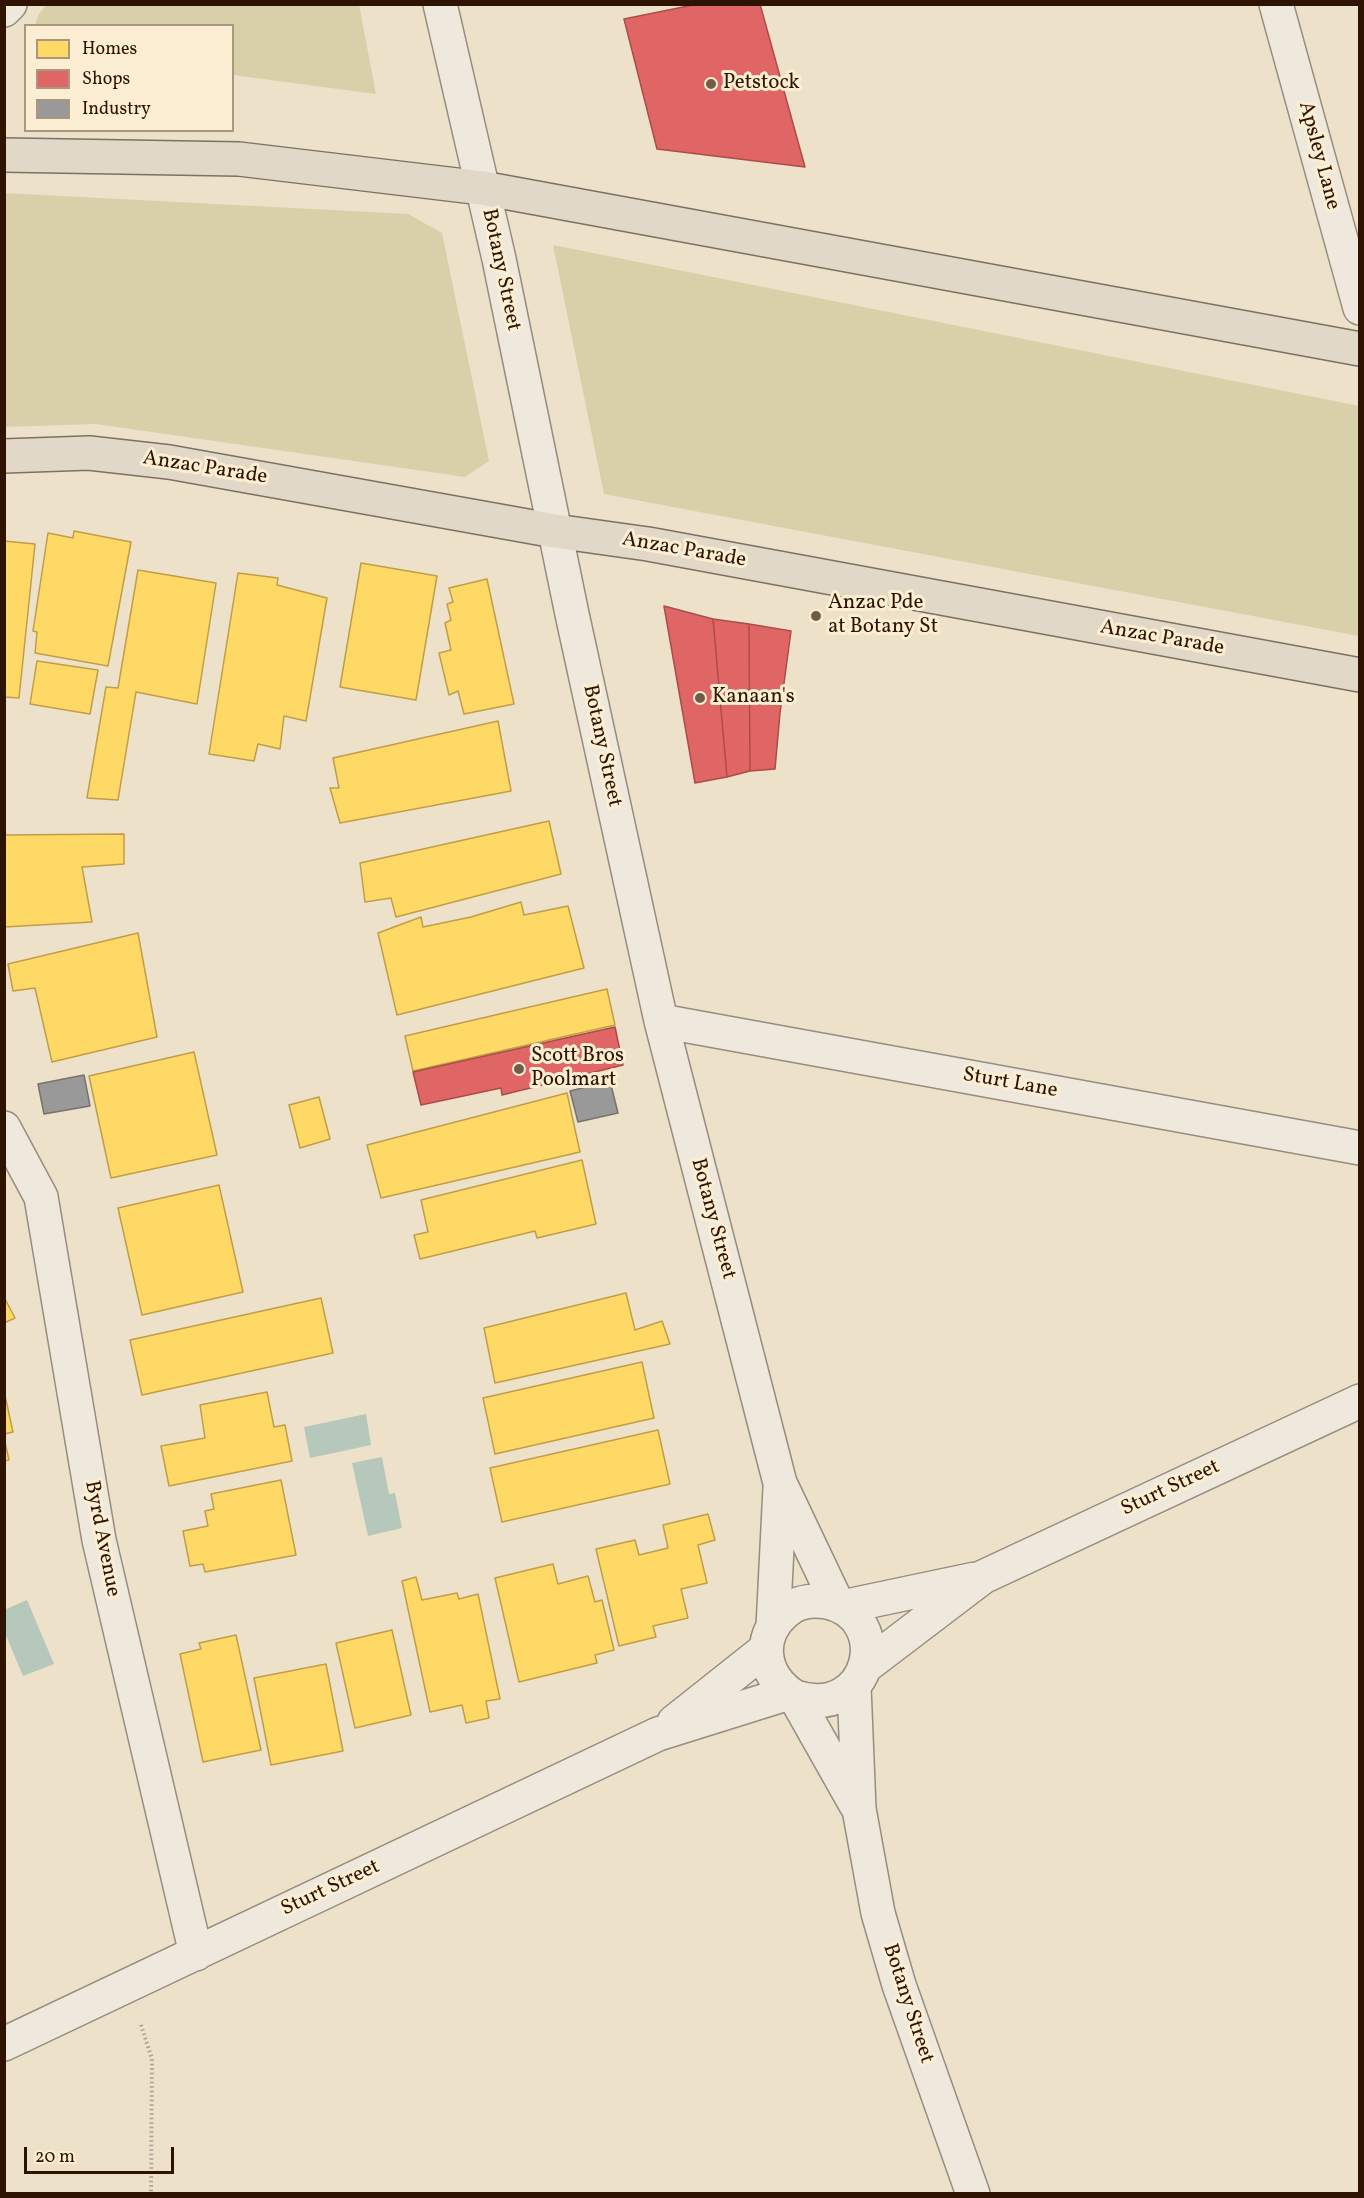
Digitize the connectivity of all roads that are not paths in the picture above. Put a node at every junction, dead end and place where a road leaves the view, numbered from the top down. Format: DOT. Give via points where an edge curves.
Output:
graph roads {
  1 [pos="10,4"];
  2 [pos="440,4"];
  3 [pos="1276,4"];
  4 [pos="4,10"];
  5 [pos="4,155"];
  6 [pos="482,188"];
  7 [pos="1359,308"];
  8 [pos="1359,349"];
  9 [pos="4,456"];
  10 [pos="555,531"];
  11 [pos="1359,675"];
  12 [pos="661,1021"];
  13 [pos="4,1128"];
  14 [pos="1359,1148"];
  15 [pos="1359,1401"];
  16 [pos="780,1483"];
  17 [pos="983,1577"];
  18 [pos="840,1606"];
  19 [pos="769,1638"];
  20 [pos="860,1676"];
  21 [pos="792,1695"];
  22 [pos="658,1734"];
  23 [pos="859,1809"];
  24 [pos="196,1954"];
  25 [pos="4,2044"];
  26 [pos="973,2193"];
  1 -- 4 [label="street"];
  2 -- 6 [label="street, Botany Street"];
  3 -- 7 [label="street, Apsley Lane"];
  5 -- 6 [label="main road" via="239,159"];
  6 -- 8 [label="main road"];
  6 -- 10 [label="street, Botany Street"];
  9 -- 10 [label="main road, Anzac Parade" via="89,453 169,462"];
  10 -- 11 [label="main road, Anzac Parade" via="648,544"];
  10 -- 12 [label="street, Botany Street"];
  12 -- 14 [label="street, Sturt Lane"];
  12 -- 16 [label="street, Botany Street"];
  13 -- 24 [label="street, Byrd Avenue" via="41,1197 99,1540"];
  15 -- 17 [label="street, Sturt Street"];
  16 -- 18 [label="street, Botany Street"];
  16 -- 19 [label="street, Botany Street"];
  17 -- 18 [label="street, Sturt Street"];
  17 -- 20 [label="street, Sturt Street"];
  18 -- 19 [label="street" via="808,1601 794,1606 782,1615"];
  18 -- 20 [label="street" via="853,1615 866,1639 868,1653"];
  19 -- 21 [label="street" via="766,1661 771,1674"];
  19 -- 22 [label="street, Sturt Street"];
  20 -- 21 [label="street" via="841,1695 826,1701 810,1702"];
  20 -- 23 [label="street, Botany Street"];
  21 -- 22 [label="street, Sturt Street"];
  21 -- 23 [label="street, Botany Street"];
  22 -- 24 [label="street, Sturt Street"];
  23 -- 26 [label="street, Botany Street" via="878,1913 899,1985"];
  24 -- 25 [label="street, Sturt Street"];
}
